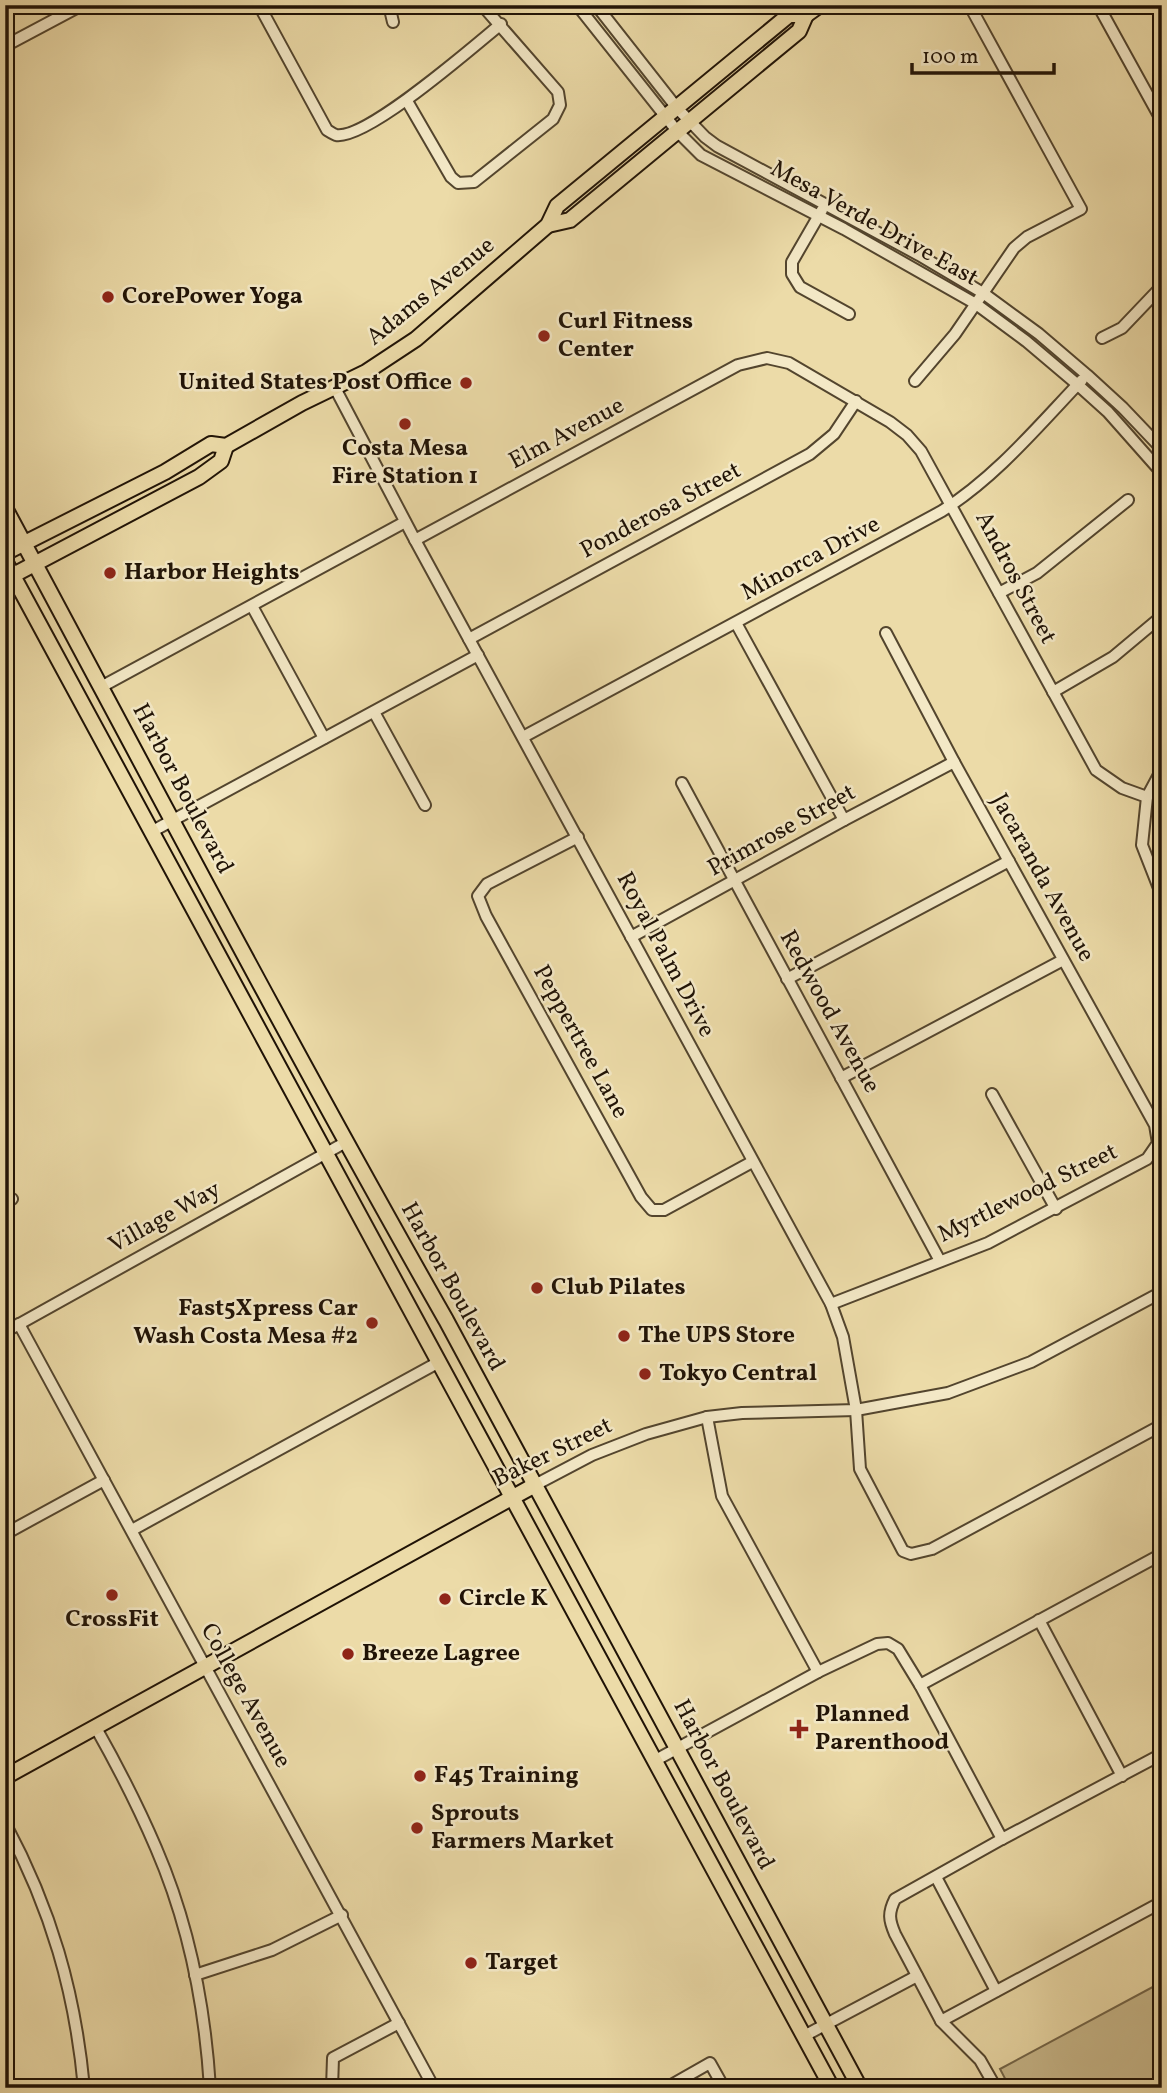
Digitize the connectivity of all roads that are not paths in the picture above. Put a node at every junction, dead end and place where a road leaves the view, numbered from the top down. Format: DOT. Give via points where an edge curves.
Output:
graph roads {
  1 [pos="82,5"];
  2 [pos="259,5"];
  3 [pos="389,5"];
  4 [pos="482,5"];
  5 [pos="577,5"];
  6 [pos="596,5"];
  7 [pos="820,5"];
  8 [pos="976,5"];
  9 [pos="1098,5"];
  10 [pos="806,15"];
  11 [pos="393,22"];
  12 [pos="501,24"];
  13 [pos="5,46"];
  14 [pos="407,101"];
  15 [pos="671,113"];
  16 [pos="1162,121"];
  17 [pos="689,122"];
  18 [pos="677,131"];
  19 [pos="825,204"];
  20 [pos="818,216"];
  21 [pos="548,225"];
  22 [pos="1162,286"];
  23 [pos="983,293"];
  24 [pos="976,304"];
  25 [pos="849,314"];
  26 [pos="1102,338"];
  27 [pos="738,365"];
  28 [pos="1087,375"];
  29 [pos="915,381"];
  30 [pos="1078,384"];
  31 [pos="335,388"];
  32 [pos="856,401"];
  33 [pos="226,446"];
  34 [pos="1161,446"];
  35 [pos="1149,457"];
  36 [pos="1162,473"];
  37 [pos="1128,500"];
  38 [pos="952,505"];
  39 [pos="5,508"];
  40 [pos="405,522"];
  41 [pos="415,540"];
  42 [pos="24,543"];
  43 [pos="5,553"];
  44 [pos="5,561"];
  45 [pos="35,564"];
  46 [pos="9,577"];
  47 [pos="999,593"];
  48 [pos="252,606"];
  49 [pos="1162,617"];
  50 [pos="736,623"];
  51 [pos="886,633"];
  52 [pos="469,639"];
  53 [pos="478,655"];
  54 [pos="101,687"];
  55 [pos="1053,692"];
  56 [pos="374,712"];
  57 [pos="523,737"];
  58 [pos="324,738"];
  59 [pos="954,762"];
  60 [pos="1162,769"];
  61 [pos="682,783"];
  62 [pos="1147,797"];
  63 [pos="425,805"];
  64 [pos="844,820"];
  65 [pos="173,821"];
  66 [pos="151,832"];
  67 [pos="578,837"];
  68 [pos="1010,861"];
  69 [pos="733,882"];
  70 [pos="1162,896"];
  71 [pos="631,937"];
  72 [pos="1063,960"];
  73 [pos="787,979"];
  74 [pos="841,1078"];
  75 [pos="992,1094"];
  76 [pos="346,1142"];
  77 [pos="1158,1143"];
  78 [pos="325,1153"];
  79 [pos="752,1162"];
  80 [pos="1056,1209"];
  81 [pos="940,1261"];
  82 [pos="1162,1292"];
  83 [pos="831,1304"];
  84 [pos="19,1324"];
  85 [pos="5,1332"];
  86 [pos="439,1362"];
  87 [pos="856,1410"];
  88 [pos="707,1417"];
  89 [pos="1162,1425"];
  90 [pos="104,1480"];
  91 [pos="535,1485"];
  92 [pos="512,1497"];
  93 [pos="132,1530"];
  94 [pos="5,1534"];
  95 [pos="1159,1556"];
  96 [pos="1162,1569"];
  97 [pos="1039,1620"];
  98 [pos="204,1667"];
  99 [pos="818,1672"];
  100 [pos="920,1685"];
  101 [pos="96,1728"];
  102 [pos="678,1748"];
  103 [pos="1162,1754"];
  104 [pos="654,1761"];
  105 [pos="1122,1776"];
  106 [pos="5,1777"];
  107 [pos="5,1823"];
  108 [pos="1002,1839"];
  109 [pos="936,1877"];
  110 [pos="1162,1902"];
  111 [pos="342,1915"];
  112 [pos="195,1975"];
  113 [pos="917,1976"];
  114 [pos="996,1991"];
  115 [pos="942,2021"];
  116 [pos="399,2023"];
  117 [pos="826,2024"];
  118 [pos="804,2036"];
  119 [pos="84,2088"];
  120 [pos="210,2088"];
  121 [pos="332,2088"];
  122 [pos="435,2088"];
  123 [pos="666,2088"];
  124 [pos="724,2088"];
  125 [pos="832,2088"];
  126 [pos="860,2088"];
  127 [pos="996,2088"];
  1 -- 13 [label="street"];
  2 -- 14 [label="street" via="327,130 336,135 350,133"];
  3 -- 11 [label="street"];
  4 -- 12 [label="street"];
  5 -- 15 [label="street, Mesa Verde Drive East"];
  6 -- 15 [label="street, Mesa Verde Drive East"];
  7 -- 10 [label="main road, Adams Avenue"];
  8 -- 23 [label="street" via="971,8 1081,209 1022,240"];
  9 -- 16 [label="street"];
  10 -- 15 [label="main road, Adams Avenue" via="789,15"];
  10 -- 17 [label="main road, Adams Avenue" via="799,31"];
  12 -- 14 [label="street"];
  12 -- 14 [label="street" via="558,92 560,105 553,119 474,182 458,183"];
  15 -- 17 [label="street, Mesa Verde Drive East"];
  15 -- 18 [label="street, Mesa Verde Drive East"];
  15 -- 21 [label="main road, Adams Avenue" via="557,206"];
  17 -- 18 [label="main road, Adams Avenue"];
  17 -- 19 [label="street, Mesa Verde Drive East" via="717,146"];
  18 -- 20 [label="street, Mesa Verde Drive East" via="701,155"];
  18 -- 21 [label="main road, Adams Avenue" via="570,220"];
  19 -- 20 [label="street"];
  19 -- 23 [label="street, Mesa Verde Drive East"];
  20 -- 24 [label="street, Mesa Verde Drive East"];
  20 -- 25 [label="street" via="792,262 792,275 800,287"];
  21 -- 31 [label="main road, Adams Avenue" via="416,339"];
  22 -- 26 [label="street" via="1122,328"];
  23 -- 24 [label="street"];
  23 -- 28 [label="street, Mesa Verde Drive East"];
  24 -- 29 [label="street"];
  24 -- 30 [label="street, Mesa Verde Drive East"];
  27 -- 32 [label="street, Andros Street" via="760,358 781,360"];
  27 -- 41 [label="street, Elm Avenue"];
  28 -- 30 [label="street, Minorca Drive"];
  28 -- 34 [label="street, Mesa Verde Drive East"];
  30 -- 35 [label="street, Mesa Verde Drive East"];
  30 -- 38 [label="street, Minorca Drive" via="1014,453"];
  31 -- 33 [label="main road, Adams Avenue"];
  31 -- 40 [label="street, Royal Palm Drive"];
  32 -- 38 [label="street, Andros Street" via="914,443"];
  32 -- 52 [label="street, Ponderosa Street" via="834,434 810,454"];
  33 -- 42 [label="main road, Adams Avenue" via="211,444"];
  33 -- 45 [label="main road, Adams Avenue" via="221,461 199,477"];
  34 -- 35 [label="street"];
  35 -- 36 [label="street, Mesa Verde Drive East"];
  37 -- 47 [label="street" via="1037,573"];
  38 -- 47 [label="street, Andros Street"];
  38 -- 50 [label="street, Minorca Drive"];
  39 -- 42 [label="main road, Harbor Boulevard"];
  40 -- 41 [label="street, Royal Palm Drive"];
  40 -- 48 [label="street"];
  41 -- 52 [label="street, Royal Palm Drive"];
  42 -- 43 [label="main road, Adams Avenue"];
  42 -- 45 [label="main road, Harbor Boulevard"];
  44 -- 46 [label="main road, Harbor Boulevard"];
  45 -- 46 [label="main road, Adams Avenue"];
  45 -- 54 [label="main road, Harbor Boulevard"];
  46 -- 66 [label="main road, Harbor Boulevard"];
  47 -- 55 [label="street, Andros Street"];
  48 -- 54 [label="street"];
  48 -- 58 [label="street"];
  49 -- 55 [label="street" via="1113,657"];
  50 -- 57 [label="street, Minorca Drive"];
  50 -- 64 [label="street"];
  51 -- 59 [label="street, Jacaranda Avenue"];
  52 -- 53 [label="street, Royal Palm Drive"];
  53 -- 56 [label="street"];
  53 -- 57 [label="street, Royal Palm Drive"];
  54 -- 65 [label="main road, Harbor Boulevard"];
  55 -- 62 [label="street, Andros Street" via="1096,770 1122,788"];
  56 -- 58 [label="street"];
  56 -- 63 [label="street"];
  57 -- 67 [label="street, Royal Palm Drive"];
  58 -- 65 [label="street"];
  59 -- 64 [label="street, Primrose Street"];
  59 -- 68 [label="street, Jacaranda Avenue"];
  60 -- 62 [label="street"];
  61 -- 69 [label="street, Redwood Avenue"];
  62 -- 70 [label="street" via="1142,845"];
  64 -- 69 [label="street, Primrose Street"];
  65 -- 66 [label="street"];
  65 -- 76 [label="main road, Harbor Boulevard"];
  66 -- 78 [label="main road, Harbor Boulevard"];
  67 -- 71 [label="street, Royal Palm Drive"];
  67 -- 79 [label="street, Peppertree Lane" via="487,884 478,896 486,916 652,1210 664,1210"];
  68 -- 72 [label="street, Jacaranda Avenue"];
  68 -- 73 [label="street"];
  69 -- 71 [label="street, Primrose Street"];
  69 -- 73 [label="street, Redwood Avenue"];
  71 -- 79 [label="street, Royal Palm Drive"];
  72 -- 74 [label="street"];
  72 -- 77 [label="street, Jacaranda Avenue" via="1155,1125"];
  73 -- 74 [label="street, Redwood Avenue"];
  74 -- 81 [label="street, Redwood Avenue"];
  75 -- 80 [label="street"];
  76 -- 78 [label="street, Village Way"];
  76 -- 91 [label="main road, Harbor Boulevard"];
  77 -- 80 [label="street, Myrtlewood Street" via="1147,1159"];
  78 -- 84 [label="street, Village Way"];
  78 -- 86 [label="main road, Harbor Boulevard"];
  79 -- 83 [label="street, Royal Palm Drive"];
  80 -- 81 [label="street, Myrtlewood Street"];
  81 -- 83 [label="street, Myrtlewood Street"];
  82 -- 87 [label="street, Baker Street" via="1031,1362 948,1393"];
  83 -- 87 [label="street, Royal Palm Drive" via="843,1337"];
  84 -- 85 [label="street, Village Way"];
  84 -- 90 [label="street, College Avenue"];
  86 -- 92 [label="main road, Harbor Boulevard"];
  86 -- 93 [label="street"];
  87 -- 88 [label="street, Baker Street"];
  87 -- 89 [label="street, Royal Palm Drive" via="860,1469 897,1542 911,1555 932,1549"];
  88 -- 91 [label="street, Baker Street" via="592,1455"];
  88 -- 99 [label="street" via="722,1496"];
  90 -- 93 [label="street, College Avenue"];
  90 -- 94 [label="street"];
  91 -- 92 [label="main road, Baker Street"];
  91 -- 102 [label="main road, Harbor Boulevard"];
  92 -- 98 [label="main road, Baker Street"];
  92 -- 104 [label="main road, Harbor Boulevard"];
  93 -- 98 [label="street, College Avenue"];
  95 -- 96 [label="street"];
  95 -- 97 [label="street"];
  97 -- 100 [label="street"];
  97 -- 105 [label="street"];
  98 -- 101 [label="main road, Baker Street"];
  98 -- 111 [label="street, College Avenue"];
  99 -- 100 [label="street" via="888,1643 898,1649"];
  99 -- 102 [label="street"];
  100 -- 108 [label="street"];
  101 -- 106 [label="main road, Baker Street"];
  101 -- 112 [label="street" via="157,1849"];
  102 -- 104 [label="street"];
  102 -- 117 [label="main road, Harbor Boulevard"];
  103 -- 105 [label="street"];
  104 -- 118 [label="main road, Harbor Boulevard"];
  105 -- 108 [label="street"];
  107 -- 119 [label="street" via="31,1873 61,1956 75,2014"];
  108 -- 109 [label="street"];
  109 -- 113 [label="street" via="895,1899 889,1910 889,1920"];
  109 -- 114 [label="street"];
  110 -- 114 [label="street"];
  111 -- 112 [label="street" via="272,1950"];
  111 -- 116 [label="street, College Avenue"];
  112 -- 120 [label="street"];
  113 -- 115 [label="street"];
  113 -- 117 [label="street"];
  114 -- 115 [label="street"];
  115 -- 127 [label="street" via="981,2060"];
  116 -- 121 [label="street" via="333,2058"];
  116 -- 122 [label="street, College Avenue"];
  117 -- 118 [label="street"];
  117 -- 126 [label="main road, Harbor Boulevard"];
  118 -- 125 [label="main road, Harbor Boulevard"];
  123 -- 124 [label="street" via="710,2063"];
}
